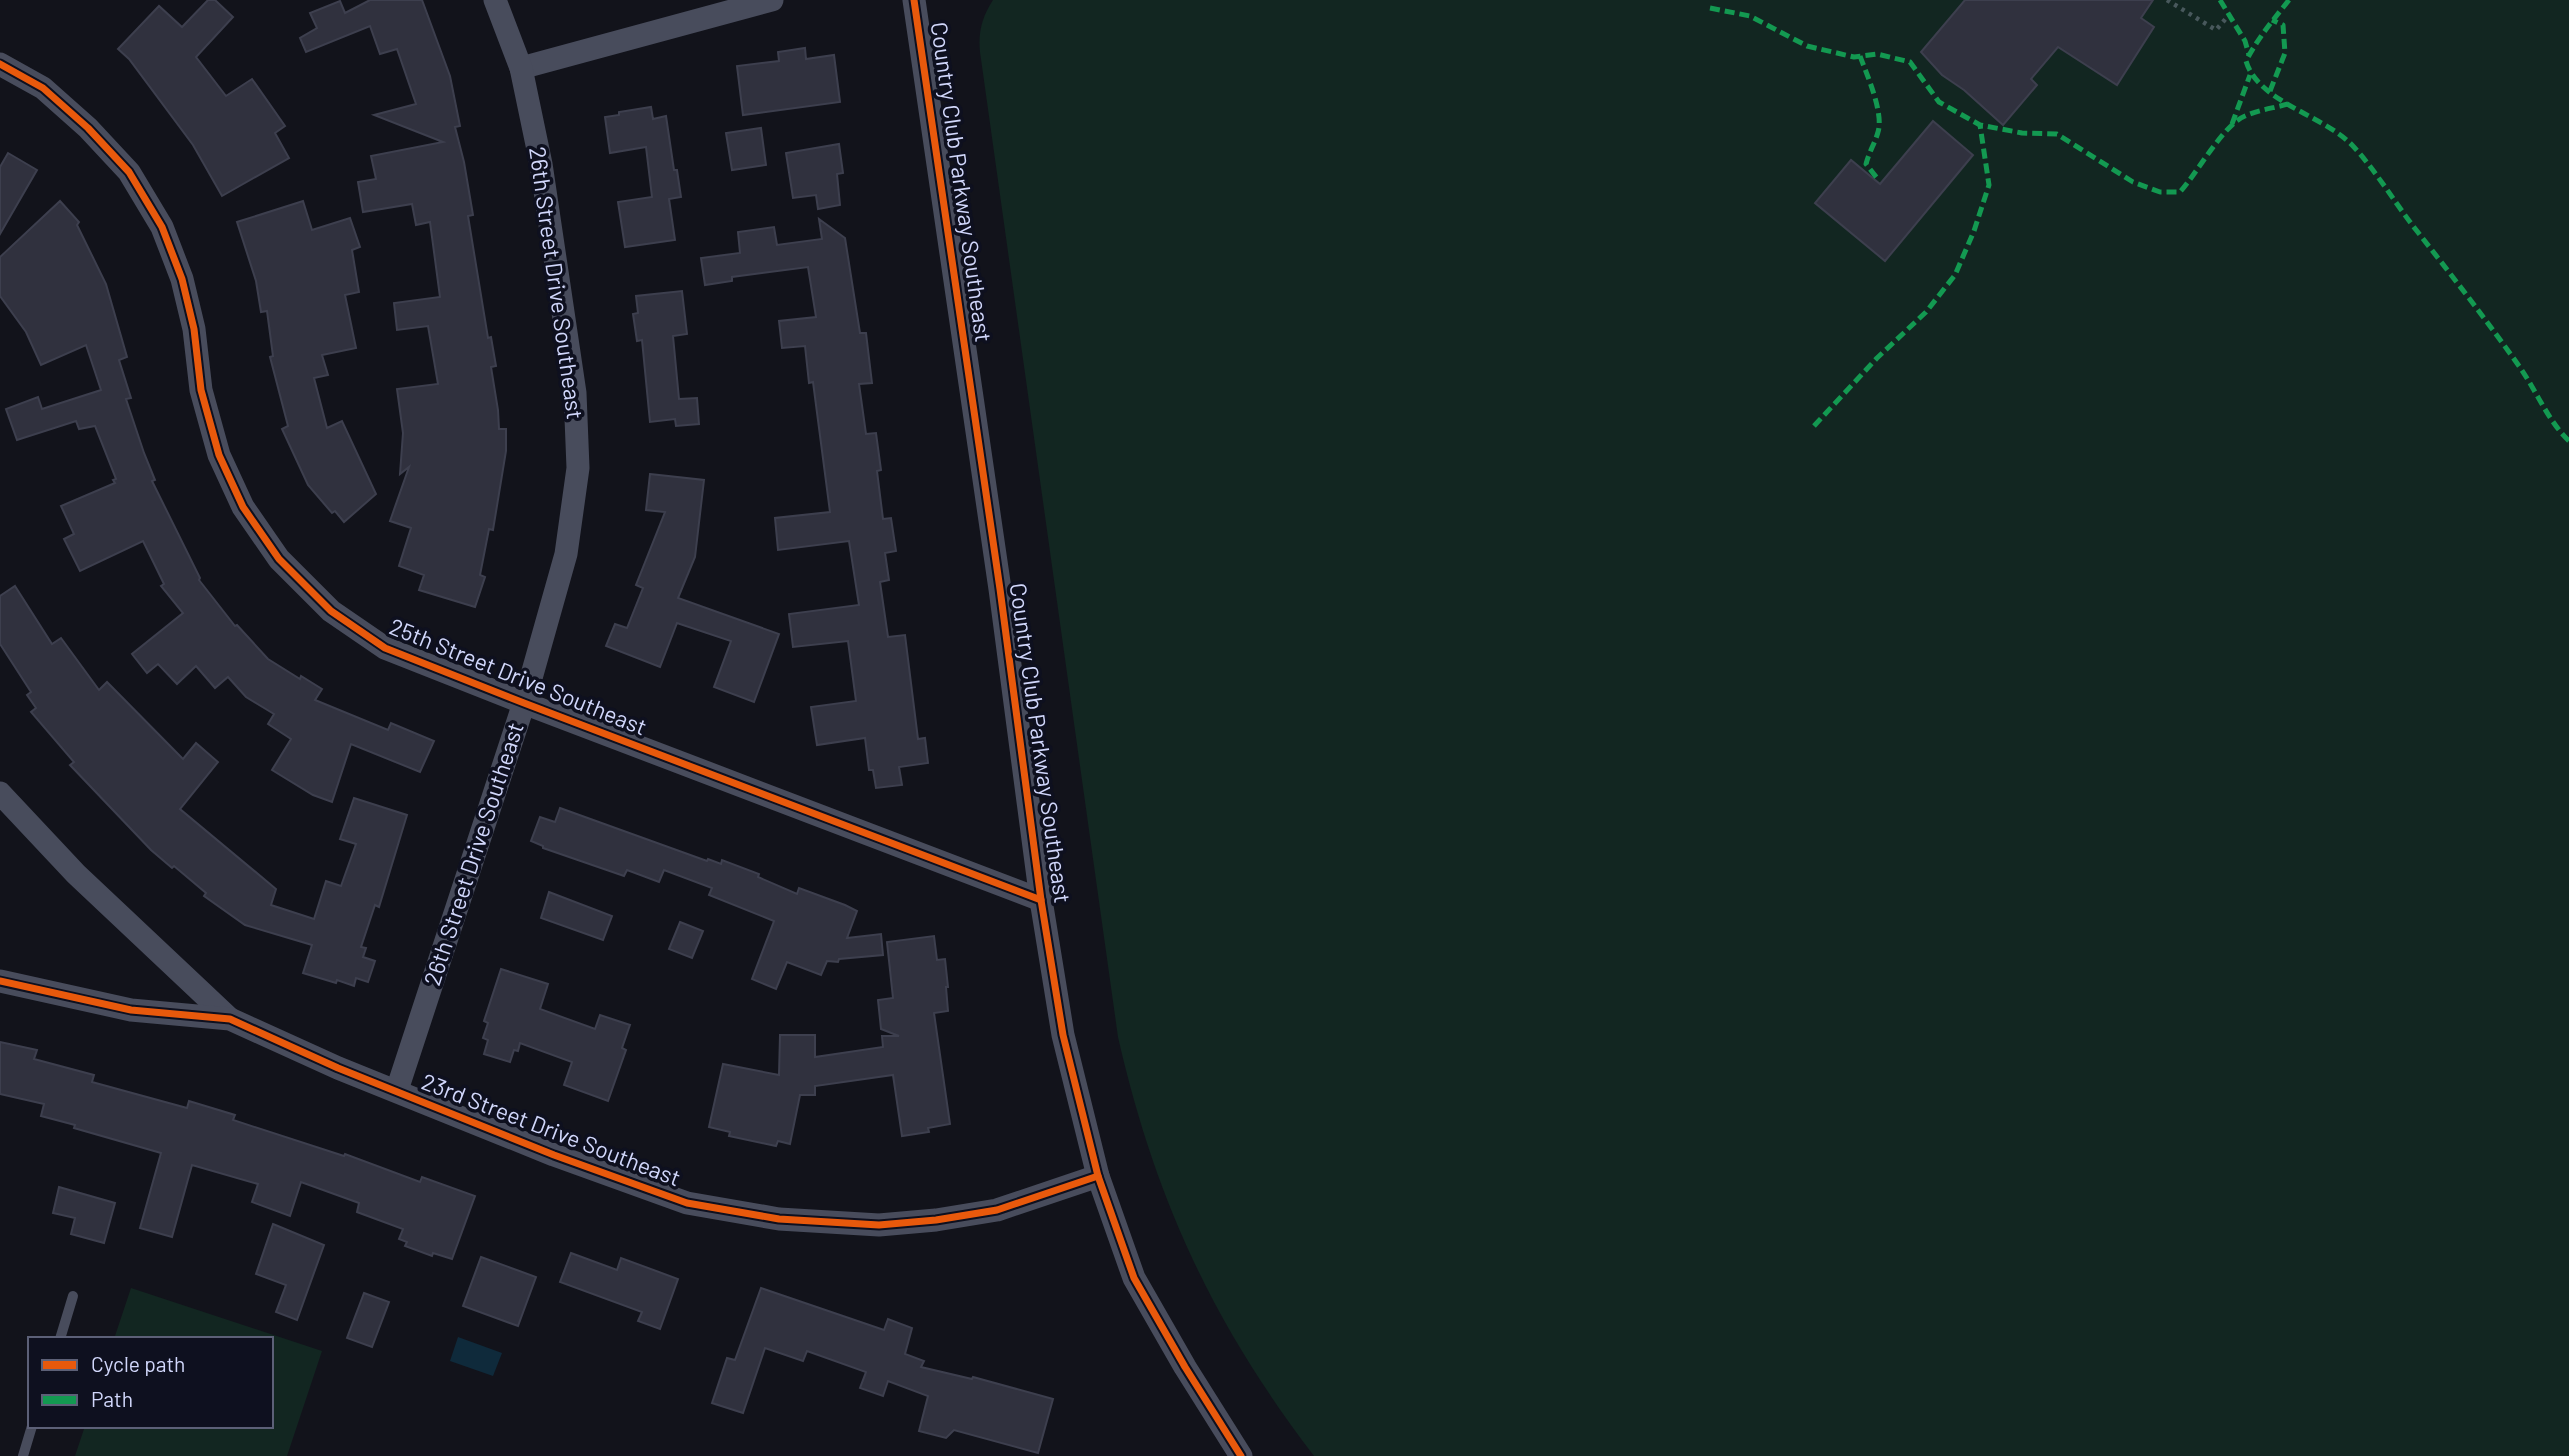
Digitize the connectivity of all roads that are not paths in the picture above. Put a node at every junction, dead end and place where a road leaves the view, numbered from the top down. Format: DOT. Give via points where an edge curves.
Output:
graph roads {
  1 [pos="495,0"];
  2 [pos="772,0"];
  3 [pos="914,0"];
  4 [pos="0,64"];
  5 [pos="521,68"];
  6 [pos="524,703"];
  7 [pos="0,793"];
  8 [pos="1041,900"];
  9 [pos="0,981"];
  10 [pos="230,1019"];
  11 [pos="397,1090"];
  12 [pos="1098,1176"];
  13 [pos="74,1296"];
  14 [pos="61,1337"];
  15 [pos="31,1428"];
  16 [pos="23,1456"];
  17 [pos="1241,1456"];
  1 -- 5 [label="street, 26th Street Drive Southeast"];
  2 -- 5 [label="street"];
  3 -- 8 [label="street, Country Club Parkway Southeast"];
  4 -- 6 [label="street, 25th Street Drive Southeast" via="43,88 88,128 129,172 162,227 182,279 201,390 219,455 243,507 279,559 331,611 385,648"];
  5 -- 6 [label="street, 26th Street Drive Southeast" via="541,164 573,380 578,468 566,554"];
  6 -- 8 [label="street, 25th Street Drive Southeast"];
  6 -- 11 [label="street, 26th Street Drive Southeast"];
  7 -- 10 [label="street" via="76,874"];
  8 -- 12 [label="street, Country Club Parkway Southeast" via="1063,1035"];
  9 -- 10 [label="street, 23rd Street Drive Southeast" via="131,1010"];
  10 -- 11 [label="street, 23rd Street Drive Southeast"];
  11 -- 12 [label="street, 23rd Street Drive Southeast" via="554,1155 687,1203 779,1219 879,1225 936,1220 997,1210"];
  12 -- 17 [label="street, Country Club Parkway Southeast" via="1134,1278"];
  13 -- 14 [label="lane"];
  15 -- 16 [label="lane"];
}
